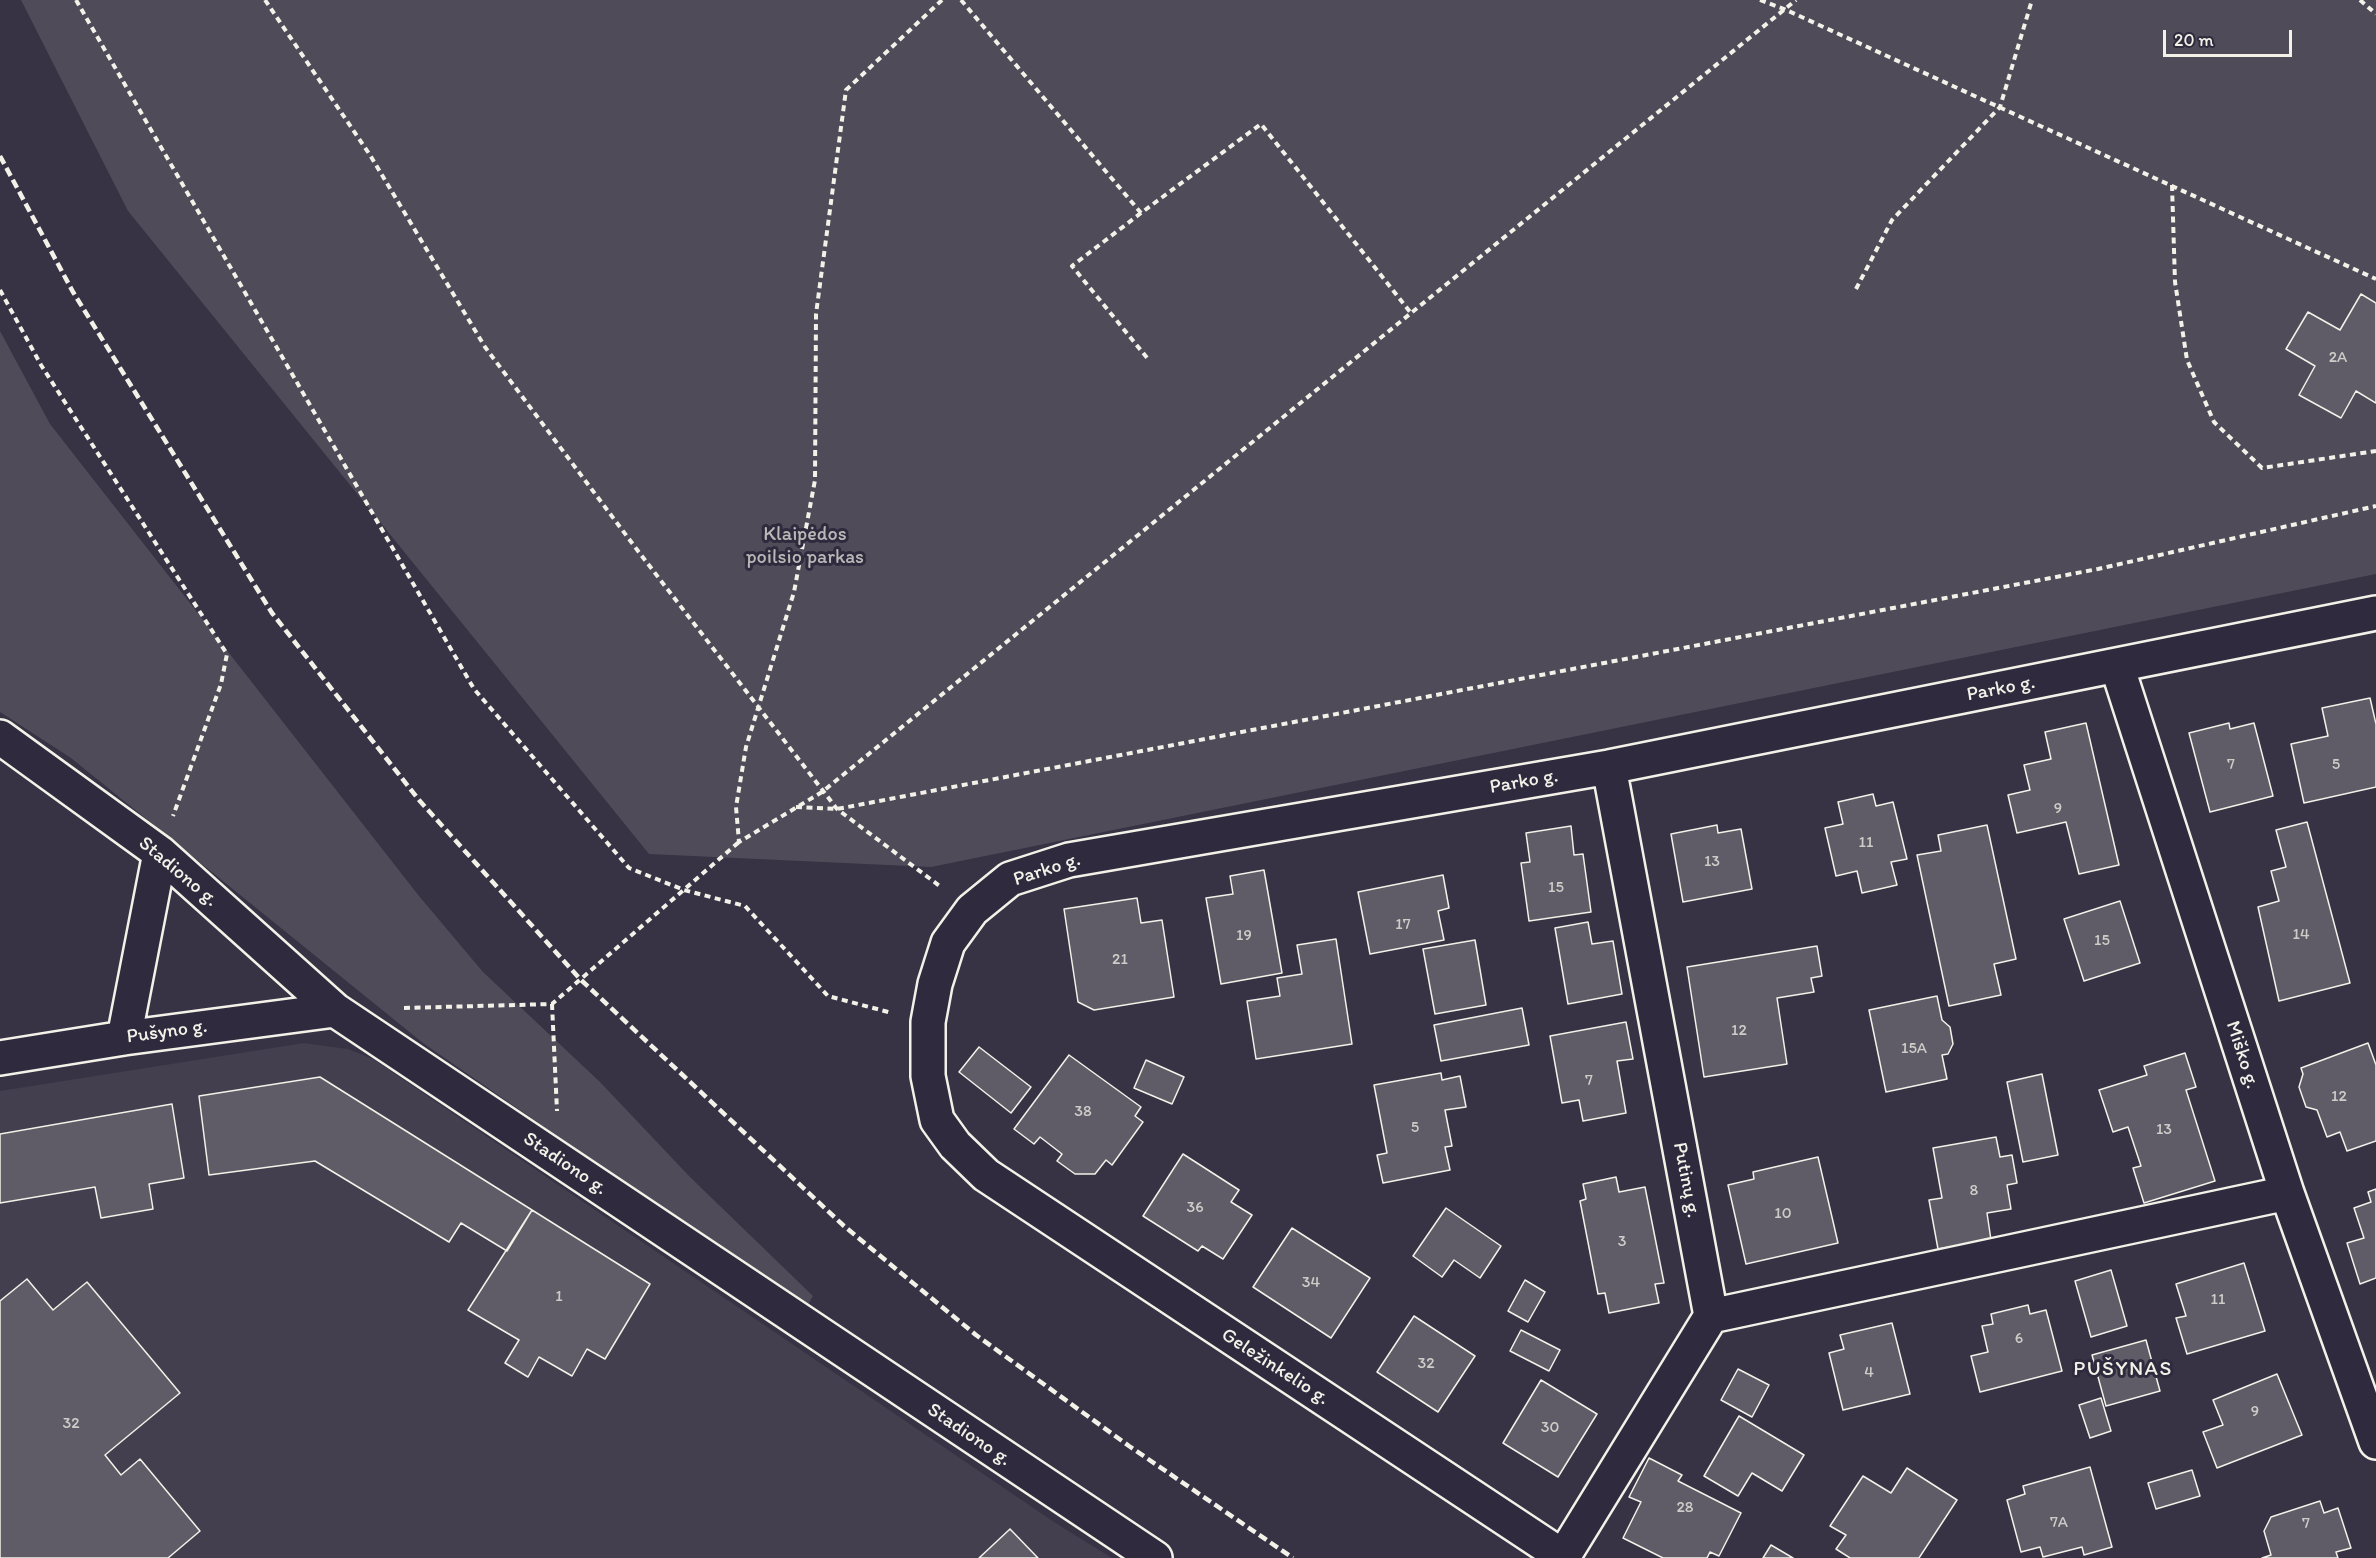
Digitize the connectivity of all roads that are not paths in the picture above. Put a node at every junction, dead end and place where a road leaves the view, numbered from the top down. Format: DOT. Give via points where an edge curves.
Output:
graph roads {
  1 [pos="2376,613"];
  2 [pos="2117,666"];
  3 [pos="0,737"];
  4 [pos="1610,767"];
  5 [pos="159,853"];
  6 [pos="335,1010"];
  7 [pos="124,1038"];
  8 [pos="0,1058"];
  9 [pos="986,1175"];
  10 [pos="2287,1193"];
  11 [pos="1711,1316"];
  12 [pos="2376,1442"];
  13 [pos="1564,1557"];
  14 [pos="1155,1558"];
  1 -- 2 [label="street, Parko g."];
  2 -- 4 [label="street, Parko g."];
  2 -- 10 [label="street, Miško g."];
  3 -- 5 [label="street, Stadiono g."];
  4 -- 9 [label="street, Parko g." via="1069,860 1011,879 972,910 948,942 928,1022 928,1076 937,1120 955,1146"];
  4 -- 11 [label="street, Putinų g."];
  5 -- 6 [label="street, Stadiono g."];
  5 -- 7 [label="street"];
  6 -- 7 [label="street, Pušyno g."];
  6 -- 14 [label="street, Stadiono g."];
  7 -- 8 [label="street, Pušyno g."];
  9 -- 13 [label="street, Geležinkelio g."];
  10 -- 11 [label="street"];
  10 -- 12 [label="street, Miško g."];
  11 -- 13 [label="street"];
}
